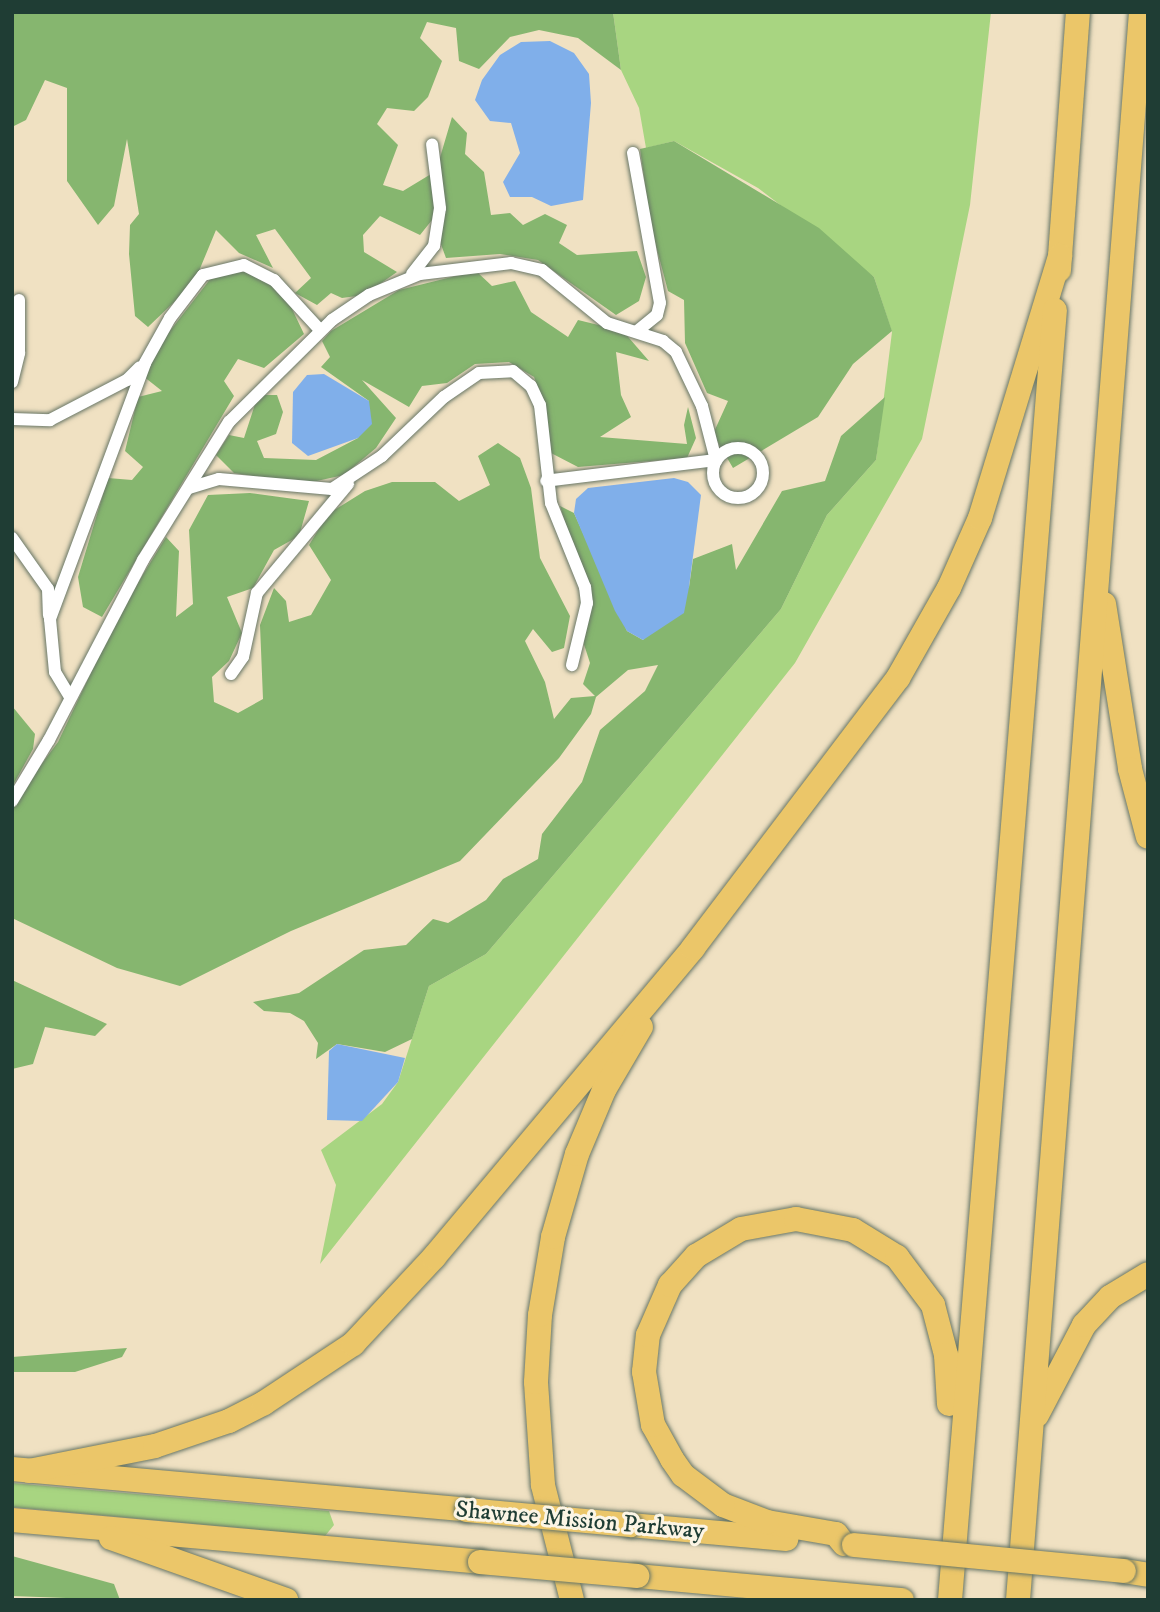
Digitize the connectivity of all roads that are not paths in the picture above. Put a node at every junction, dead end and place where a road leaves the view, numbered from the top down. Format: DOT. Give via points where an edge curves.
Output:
graph roads {
  1 [pos="1078,12"];
  2 [pos="1141,12"];
  3 [pos="432,144"];
  4 [pos="633,153"];
  5 [pos="1060,256"];
  6 [pos="407,279"];
  7 [pos="19,300"];
  8 [pos="320,330"];
  9 [pos="637,331"];
  10 [pos="145,363"];
  11 [pos="12,382"];
  12 [pos="12,419"];
  13 [pos="716,460"];
  14 [pos="355,476"];
  15 [pos="546,481"];
  16 [pos="189,488"];
  17 [pos="12,538"];
  18 [pos="1098,571"];
  19 [pos="50,619"];
  20 [pos="572,665"];
  21 [pos="231,674"];
  22 [pos="70,697"];
  23 [pos="12,801"];
  24 [pos="1148,837"];
  25 [pos="693,948"];
  26 [pos="1148,1274"];
  27 [pos="1031,1426"];
  28 [pos="959,1446"];
  29 [pos="21,1470"];
  30 [pos="12,1520"];
  31 [pos="74,1526"];
  32 [pos="849,1545"];
  33 [pos="1136,1573"];
  34 [pos="286,1600"];
  35 [pos="572,1600"];
  36 [pos="901,1600"];
  37 [pos="950,1600"];
  38 [pos="1018,1600"];
  1 -- 5 [label="highway"];
  2 -- 18 [label="highway"];
  3 -- 6 [label="street" via="440,208 434,246"];
  4 -- 9 [label="street" via="660,303 657,316"];
  5 -- 25 [label="highway" via="1004,448 949,589 870,718"];
  5 -- 28 [label="highway"];
  6 -- 8 [label="street" via="369,295"];
  6 -- 9 [label="street" via="442,269 510,262 542,271 607,323"];
  7 -- 11 [label="street" via="19,353"];
  8 -- 10 [label="street" via="294,297 267,274 244,265 227,266 202,275"];
  8 -- 16 [label="street" via="240,408"];
  9 -- 13 [label="street" via="676,352 702,405"];
  10 -- 12 [label="street" via="127,380 50,420"];
  10 -- 19 [label="street"];
  13 -- 13 [label="street" via="713,474 723,494 746,497 759,486 762,470 754,455 738,449"];
  13 -- 15 [label="street"];
  14 -- 15 [label="street" via="464,383 479,373 503,369 531,386 540,405"];
  14 -- 16 [label="street" via="332,489 219,479"];
  14 -- 21 [label="street" via="257,593 243,657"];
  15 -- 20 [label="street" via="586,595"];
  16 -- 22 [label="street" via="143,560"];
  17 -- 19 [label="street" via="48,589"];
  18 -- 24 [label="highway" via="1130,769"];
  18 -- 27 [label="highway"];
  19 -- 22 [label="street" via="55,672"];
  22 -- 23 [label="street"];
  25 -- 29 [label="highway" via="419,1275 353,1344 297,1384 229,1421 155,1446"];
  25 -- 35 [label="highway" via="604,1090 565,1191 546,1272 537,1350 539,1451 553,1536"];
  26 -- 27 [label="highway" via="1110,1297 1084,1325"];
  27 -- 38 [label="highway"];
  28 -- 32 [label="highway" via="948,1434 949,1385 939,1319 922,1286 884,1247 834,1224 777,1220 741,1229 696,1256 660,1302 645,1352 645,1391 662,1443 683,1475 723,1505 767,1522 836,1534"];
  28 -- 37 [label="highway"];
  29 -- 32 [label="highway, Shawnee Mission Parkway, bridge"];
  30 -- 31 [label="highway, Shawnee Mission Parkway"];
  31 -- 34 [label="highway"];
  31 -- 36 [label="highway, Shawnee Mission Parkway, bridge"];
  32 -- 33 [label="highway, Shawnee Mission Parkway, bridge"];
}
